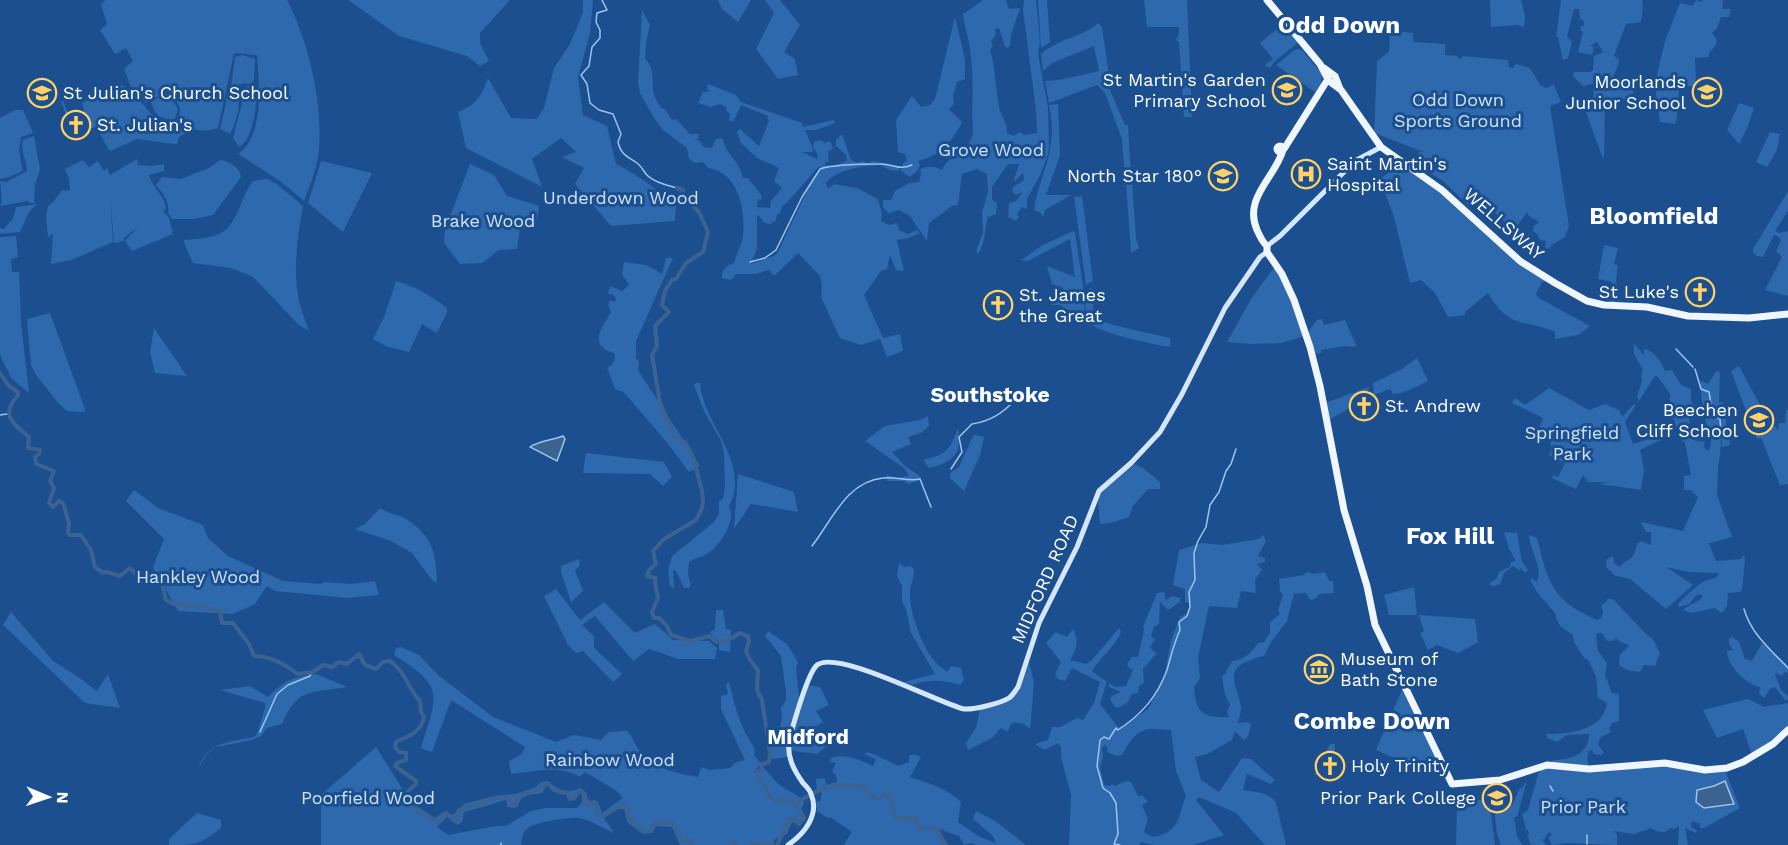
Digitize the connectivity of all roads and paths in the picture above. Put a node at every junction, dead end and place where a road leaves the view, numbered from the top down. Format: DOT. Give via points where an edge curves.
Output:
graph roads {
  1 [pos="1267,0"];
  2 [pos="1331,79"];
  3 [pos="1382,147"];
  4 [pos="1373,151"];
  5 [pos="1392,157"];
  6 [pos="1452,197"];
  7 [pos="1267,249"];
  8 [pos="1788,314"];
  9 [pos="1788,730"];
  10 [pos="788,845"];
  1 -- 2 [label="main road, WELLSWAY"];
  2 -- 3 [label="main road, WELLSWAY"];
  2 -- 7 [label="main road" via="1281,149 1256,198 1256,227"];
  3 -- 4 [label="main road, MIDFORD ROAD"];
  3 -- 5 [label="main road, WELLSWAY"];
  3 -- 6 [label="main road, WELLSWAY"];
  4 -- 5 [label="main road"];
  4 -- 7 [label="main road, MIDFORD ROAD" via="1349,166"];
  5 -- 6 [label="main road, WELLSWAY"];
  6 -- 8 [label="main road, WELLSWAY" via="1520,261 1599,304 1749,318"];
  7 -- 9 [label="main road" via="1286,282 1304,327 1320,386 1344,510 1368,584 1375,626 1452,784 1500,780 1547,765 1589,769 1665,763 1705,770 1727,768 1773,744"];
  7 -- 10 [label="main road, MIDFORD ROAD" via="1225,308 1160,432 1099,491 1077,547 1039,622 1014,694 1008,699 963,709 886,678 827,662 821,663 810,676 789,744 792,765 812,796 813,808 808,825"];
}
